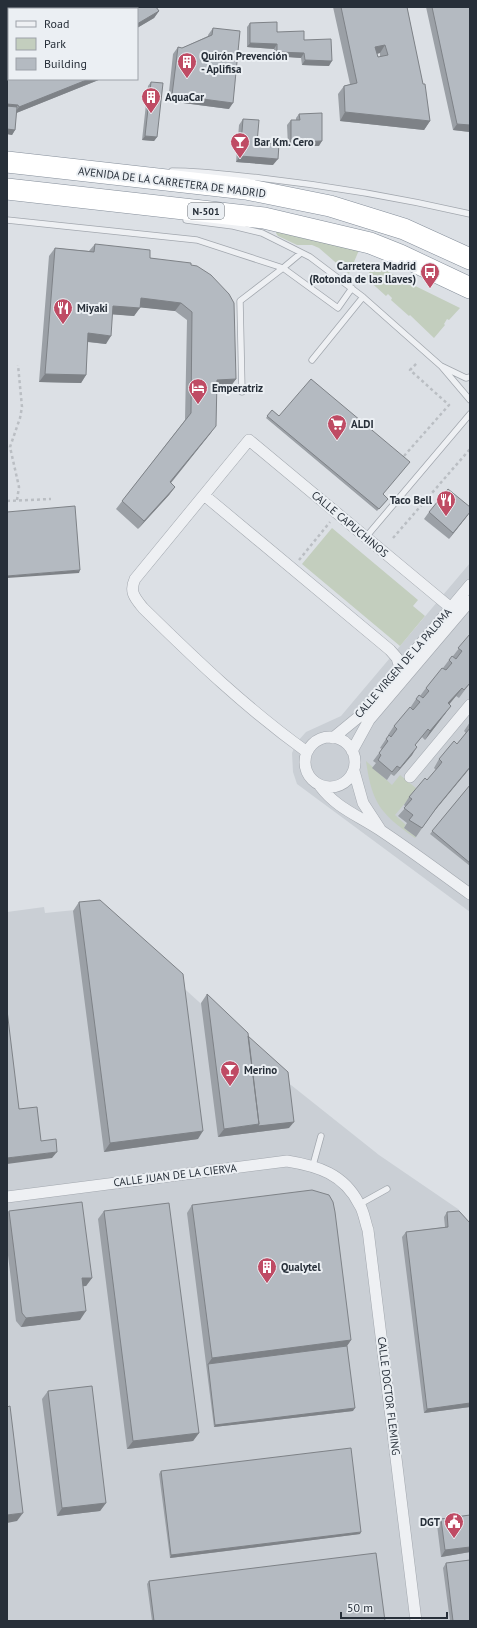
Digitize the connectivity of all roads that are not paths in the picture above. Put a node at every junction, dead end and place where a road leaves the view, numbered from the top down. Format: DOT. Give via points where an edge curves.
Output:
graph roads {
  1 [pos="7,162"];
  2 [pos="133,177"];
  3 [pos="7,189"];
  4 [pos="470,214"];
  5 [pos="183,219"];
  6 [pos="7,220"];
  7 [pos="301,253"];
  8 [pos="470,259"];
  9 [pos="283,268"];
  10 [pos="352,288"];
  11 [pos="470,288"];
  12 [pos="363,297"];
  13 [pos="312,360"];
  14 [pos="441,366"];
  15 [pos="470,377"];
  16 [pos="242,392"];
  17 [pos="470,400"];
  18 [pos="470,414"];
  19 [pos="204,495"];
  20 [pos="366,536"];
  21 [pos="470,585"];
  22 [pos="470,601"];
  23 [pos="451,608"];
  24 [pos="400,668"];
  25 [pos="470,705"];
  26 [pos="333,738"];
  27 [pos="307,752"];
  28 [pos="352,752"];
  29 [pos="354,771"];
  30 [pos="410,777"];
  31 [pos="320,786"];
  32 [pos="382,831"];
  33 [pos="470,894"];
  34 [pos="322,1136"];
  35 [pos="313,1165"];
  36 [pos="339,1179"];
  37 [pos="387,1189"];
  38 [pos="7,1197"];
  39 [pos="360,1204"];
  40 [pos="416,1621"];
  1 -- 2 [label="highway, AVENIDA DE LA CARRETERA DE MADRID / N-501"];
  2 -- 4 [label="lane" via="171,171 196,171 252,177 357,191"];
  2 -- 8 [label="highway, AVENIDA DE LA CARRETERA DE MADRID / N-501" via="246,189 330,206 404,229"];
  3 -- 11 [label="highway, N-501" via="271,219 370,243"];
  5 -- 7 [label="lane" via="233,226 262,234"];
  6 -- 9 [label="lane" via="197,240"];
  7 -- 9 [label="lane"];
  7 -- 10 [label="lane"];
  9 -- 10 [label="lane" via="338,308"];
  9 -- 16 [label="lane" via="240,301"];
  10 -- 12 [label="lane"];
  12 -- 13 [label="lane"];
  12 -- 14 [label="lane"];
  14 -- 15 [label="lane" via="466,378"];
  14 -- 17 [label="lane"];
  18 -- 20 [label="lane"];
  19 -- 20 [label="street, CALLE CAPUCHINOS" via="249,440"];
  19 -- 24 [label="street" via="390,650 397,658"];
  19 -- 27 [label="street" via="135,579 132,587 134,597 226,688 286,738"];
  20 -- 23 [label="street, CALLE CAPUCHINOS"];
  21 -- 23 [label="street, CALLE VIRGEN DE LA PALOMA"];
  22 -- 28 [label="street, CALLE VIRGEN DE LA PALOMA" via="369,720"];
  23 -- 24 [label="street, CALLE VIRGEN DE LA PALOMA"];
  24 -- 26 [label="street, CALLE VIRGEN DE LA PALOMA" via="360,716"];
  25 -- 30 [label="street"];
  26 -- 27 [label="street" via="323,738 313,744"];
  26 -- 28 [label="street" via="344,742"];
  27 -- 31 [label="street" via="306,772"];
  28 -- 29 [label="street" via="355,761"];
  29 -- 31 [label="street" via="346,782 333,787"];
  29 -- 32 [label="street" via="363,803"];
  31 -- 32 [label="street" via="329,798"];
  32 -- 33 [label="street"];
  34 -- 35 [label="lane"];
  35 -- 36 [label="street, CALLE JUAN DE LA CIERVA"];
  35 -- 38 [label="street, CALLE JUAN DE LA CIERVA" via="287,1161"];
  36 -- 39 [label="street, CALLE DOCTOR FLEMING" via="351,1190"];
  37 -- 39 [label="lane"];
  39 -- 40 [label="street, CALLE DOCTOR FLEMING" via="368,1230"];
}
